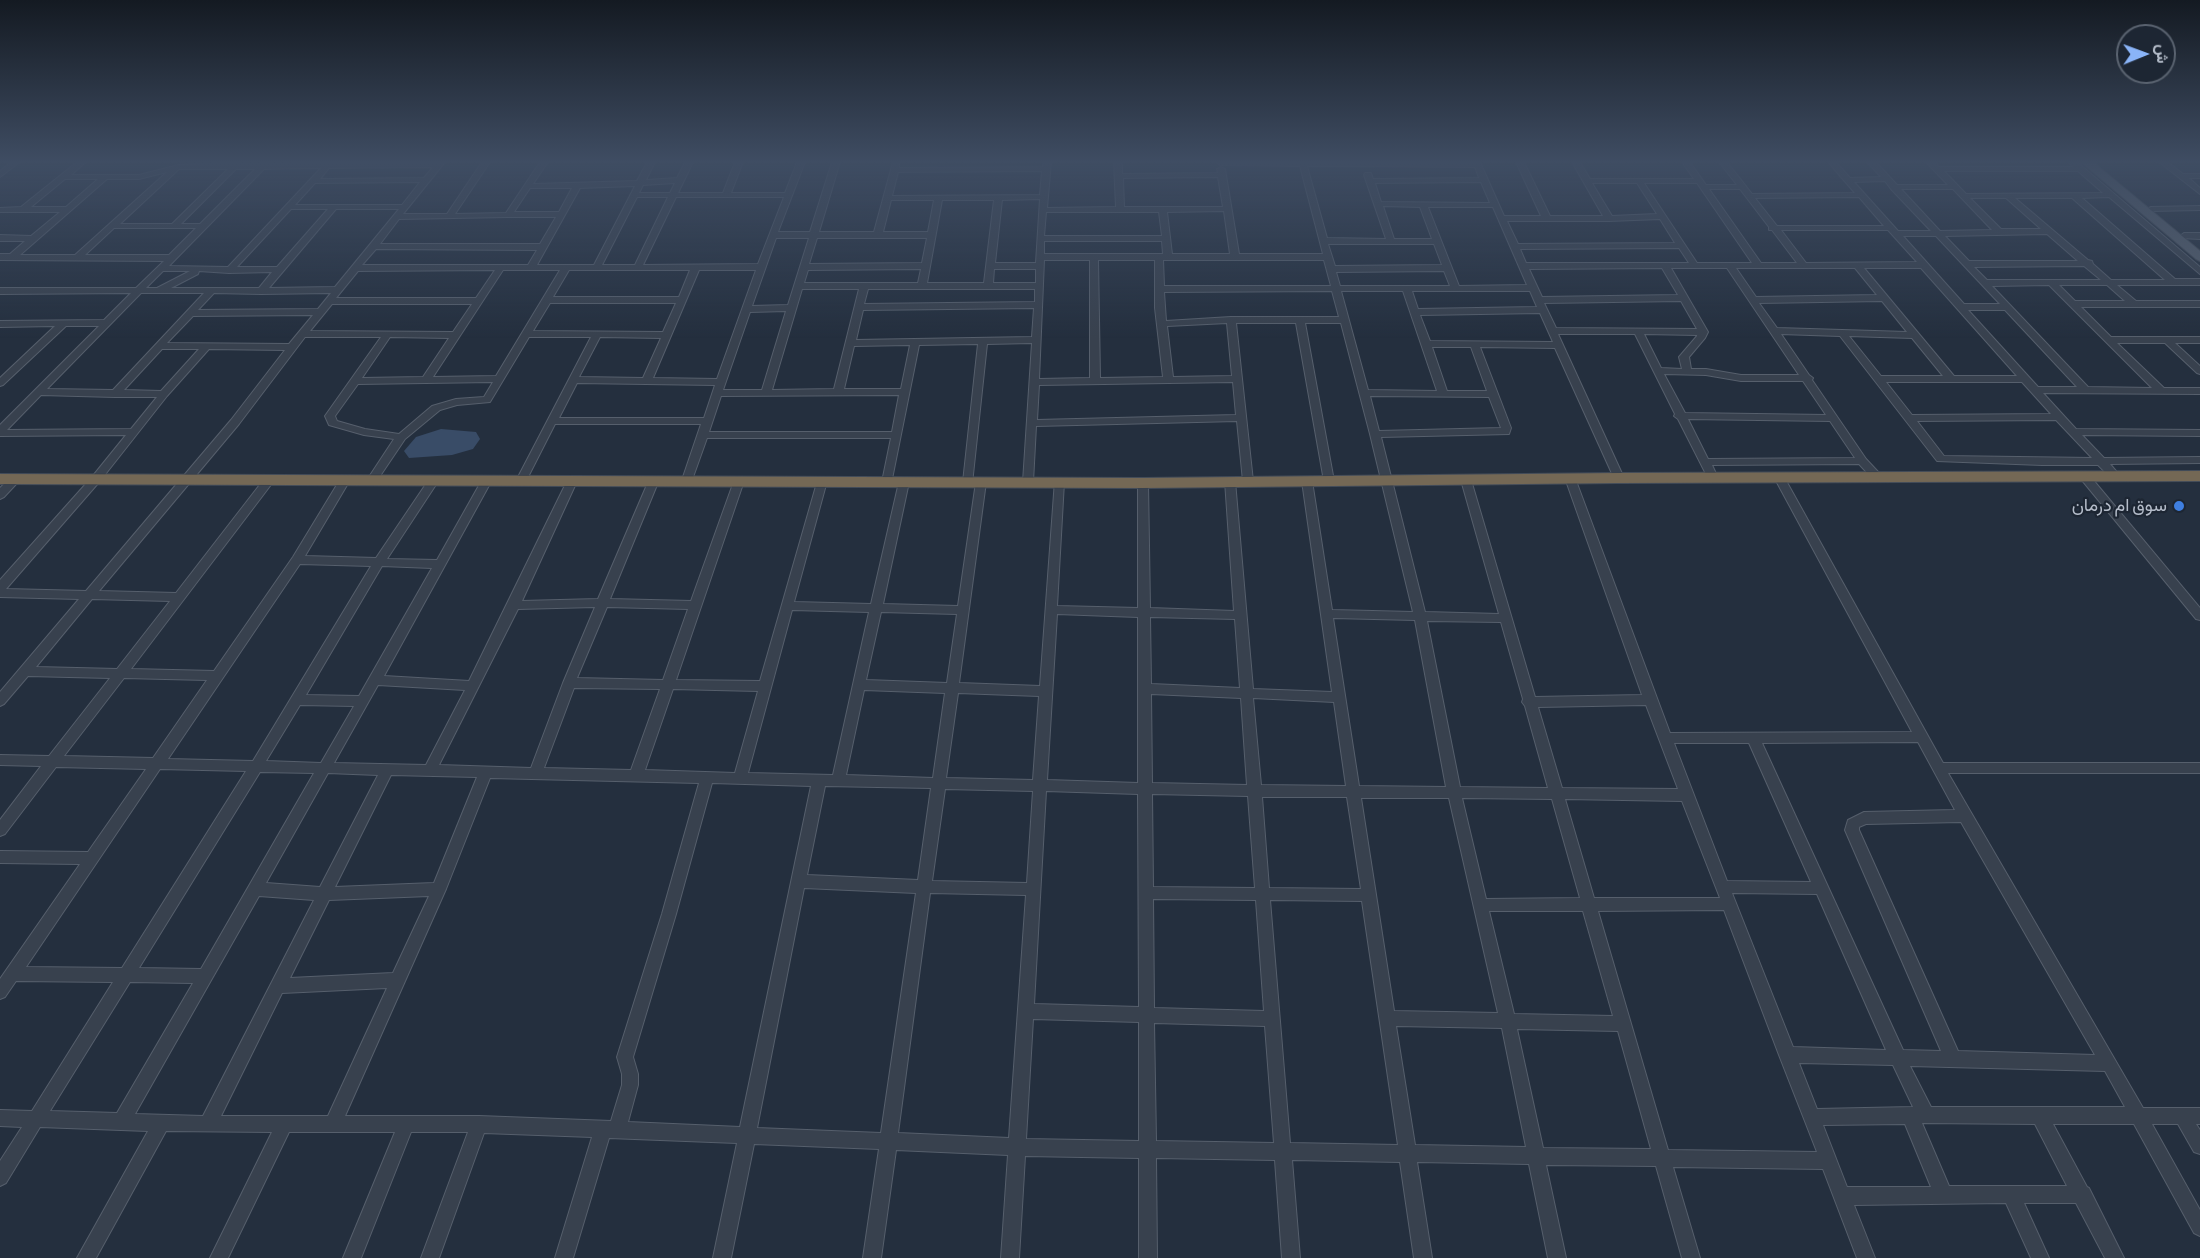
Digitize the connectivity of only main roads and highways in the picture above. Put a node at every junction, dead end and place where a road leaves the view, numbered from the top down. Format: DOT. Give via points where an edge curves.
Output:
graph roads {
  1 [pos="2156,221"];
  2 [pos="2165,221"];
  3 [pos="2200,250"];
  4 [pos="2200,257"];
  5 [pos="2200,476"];
  6 [pos="7,479"];
  1 -- 4 [label="main road"];
  2 -- 3 [label="main road"];
  5 -- 6 [label="highway" via="1143,483"];
}
